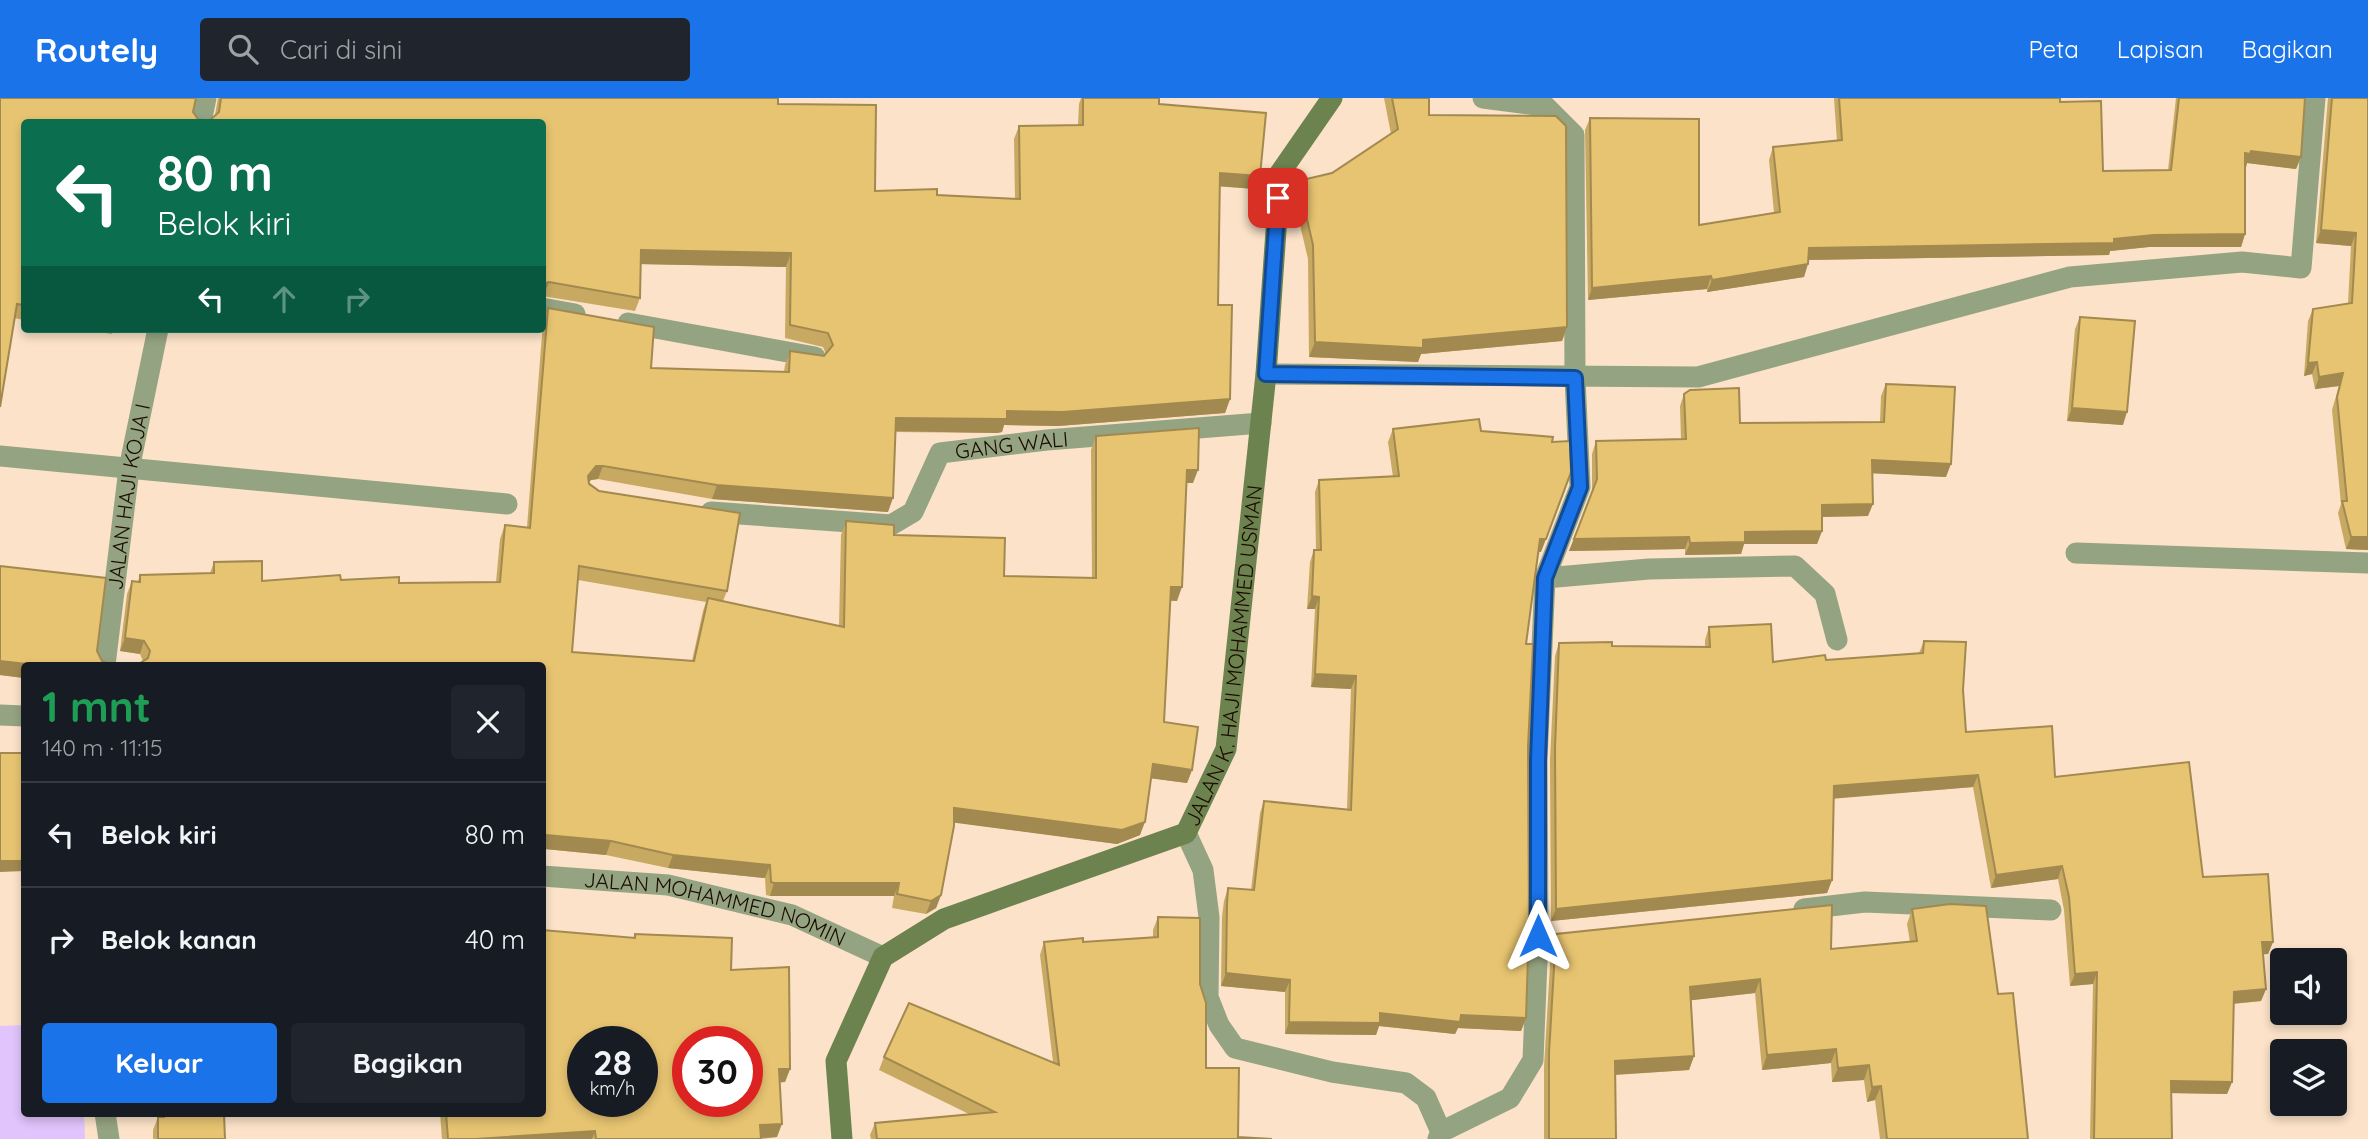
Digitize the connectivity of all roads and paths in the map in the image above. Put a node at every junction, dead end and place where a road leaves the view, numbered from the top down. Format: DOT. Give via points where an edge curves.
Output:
graph roads {
  1 [pos="206,98"];
  2 [pos="1332,98"];
  3 [pos="1483,98"];
  4 [pos="2315,98"];
  5 [pos="202,119"];
  6 [pos="546,309"];
  7 [pos="157,333"];
  8 [pos="815,356"];
  9 [pos="1266,374"];
  10 [pos="1575,378"];
  11 [pos="1261,423"];
  12 [pos="0,456"];
  13 [pos="129,469"];
  14 [pos="507,505"];
  15 [pos="685,508"];
  16 [pos="2076,554"];
  17 [pos="2368,564"];
  18 [pos="1545,578"];
  19 [pos="1837,640"];
  20 [pos="105,662"];
  21 [pos="0,715"];
  22 [pos="21,716"];
  23 [pos="1186,834"];
  24 [pos="546,876"];
  25 [pos="2051,910"];
  26 [pos="1783,911"];
  27 [pos="1565,933"];
  28 [pos="1538,936"];
  29 [pos="883,957"];
  30 [pos="106,1117"];
  31 [pos="1440,1135"];
  32 [pos="109,1139"];
  33 [pos="842,1139"];
  1 -- 5 [label="street"];
  2 -- 9 [label="street, JALAN K. HAJI MOHAMMED USMAN" via="1280,173"];
  3 -- 10 [label="street" via="1545,106 1574,135"];
  4 -- 10 [label="street" via="2301,268 2242,262 2070,277 1698,377"];
  6 -- 8 [label="street"];
  7 -- 13 [label="street, JALAN HAJI KOJA I"];
  9 -- 10 [label="street"];
  9 -- 11 [label="street, JALAN K. HAJI MOHAMMED USMAN"];
  10 -- 18 [label="street" via="1580,487"];
  11 -- 15 [label="street, GANG WALI" via="940,453 913,512 891,525"];
  11 -- 23 [label="street, JALAN K. HAJI MOHAMMED USMAN" via="1226,749"];
  12 -- 13 [label="street"];
  13 -- 14 [label="street"];
  13 -- 20 [label="street, JALAN HAJI KOJA I"];
  16 -- 17 [label="street"];
  18 -- 19 [label="street" via="1649,569 1794,566 1825,594"];
  18 -- 28 [label="street"];
  21 -- 22 [label="street"];
  23 -- 29 [label="street, JALAN K. HAJI MOHAMMED USMAN" via="944,919"];
  23 -- 31 [label="street" via="1203,870 1209,917 1208,998 1235,1048 1332,1072 1406,1083 1426,1098"];
  24 -- 29 [label="street, JALAN MOHAMMED NOMIN" via="680,888 792,915"];
  25 -- 26 [label="street" via="1865,902"];
  27 -- 28 [label="street"];
  28 -- 31 [label="street" via="1533,1060 1510,1097"];
  29 -- 33 [label="street" via="836,1061"];
  30 -- 32 [label="street"];
}
